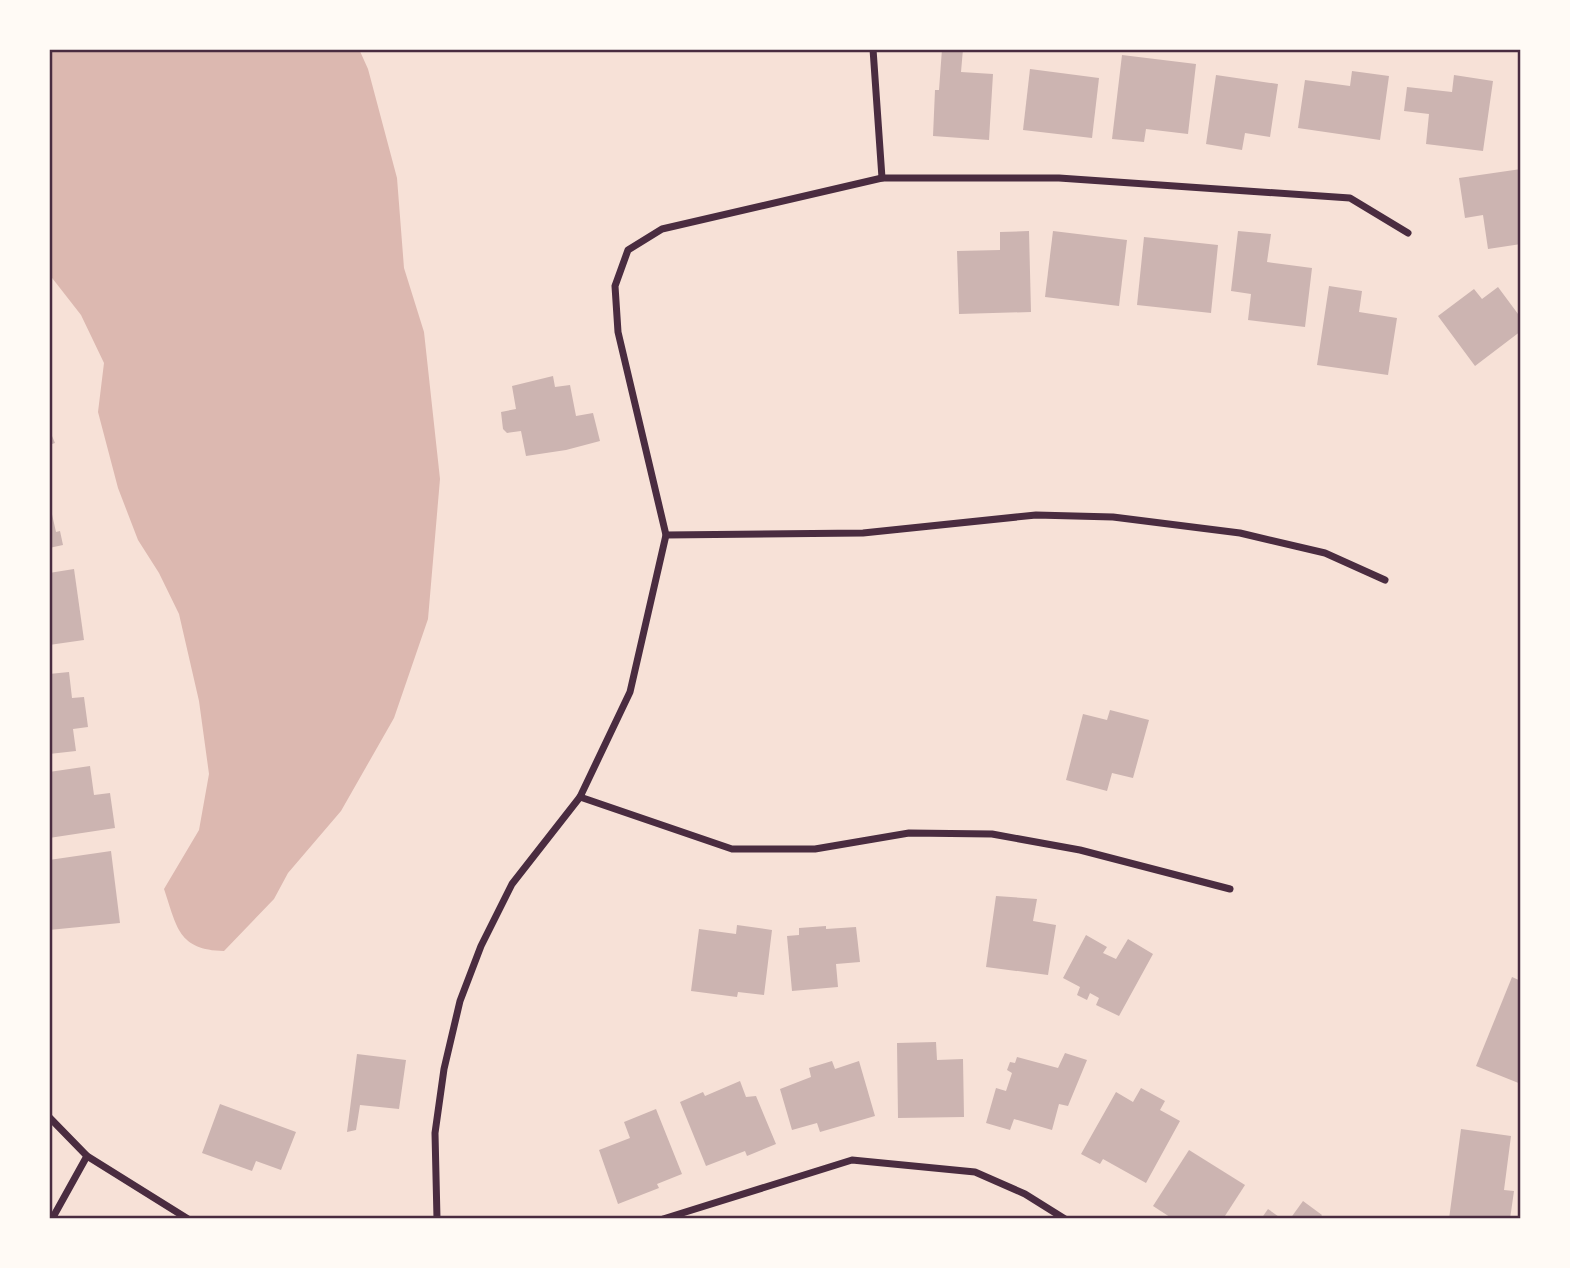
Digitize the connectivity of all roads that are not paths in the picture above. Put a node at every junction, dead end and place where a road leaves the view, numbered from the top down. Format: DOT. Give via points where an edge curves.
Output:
graph roads {
  1 [pos="873,49"];
  2 [pos="882,178"];
  3 [pos="1408,233"];
  4 [pos="666,535"];
  5 [pos="1385,580"];
  6 [pos="580,797"];
  7 [pos="1230,889"];
  8 [pos="49,1117"];
  9 [pos="87,1156"];
  10 [pos="51,1219"];
  11 [pos="188,1219"];
  12 [pos="437,1219"];
  13 [pos="663,1219"];
  14 [pos="1065,1219"];
  1 -- 2 [label="street"];
  2 -- 3 [label="street" via="1059,178 1350,198"];
  2 -- 4 [label="street" via="662,229 628,250 615,285 618,332"];
  4 -- 5 [label="street" via="863,533 1036,515 1113,517 1240,533 1325,552"];
  4 -- 6 [label="street" via="630,692"];
  6 -- 7 [label="street" via="732,849 815,849 909,833 992,834 1080,850"];
  6 -- 12 [label="street" via="513,884 481,946 460,1001 435,1133"];
  8 -- 9 [label="street"];
  9 -- 10 [label="street"];
  9 -- 11 [label="street"];
  13 -- 14 [label="street" via="852,1160 975,1172 1025,1194"];
}
